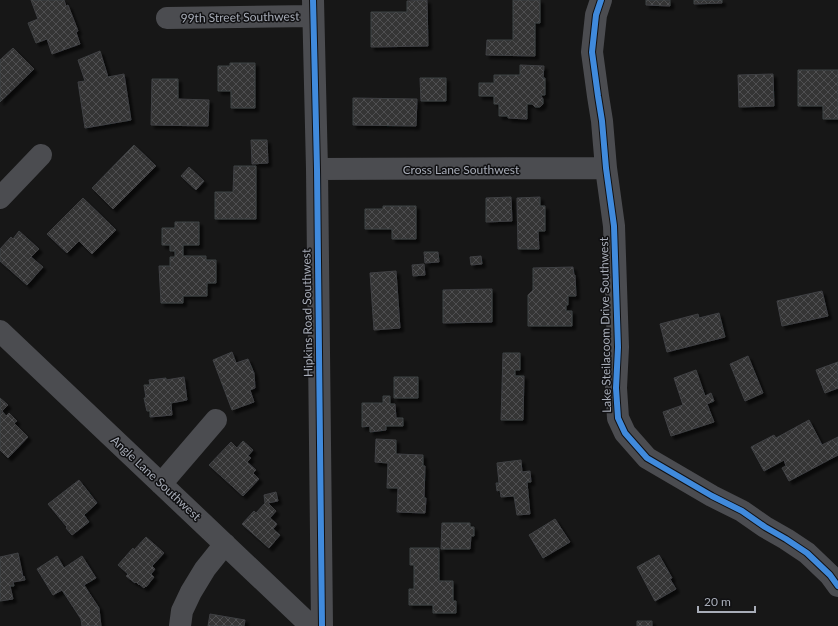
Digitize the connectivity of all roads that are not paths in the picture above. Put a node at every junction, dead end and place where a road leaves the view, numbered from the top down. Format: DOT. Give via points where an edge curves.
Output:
graph roads {
  1 [pos="601,0"];
  2 [pos="313,8"];
  3 [pos="167,18"];
  4 [pos="41,155"];
  5 [pos="606,168"];
  6 [pos="316,169"];
  7 [pos="0,198"];
  8 [pos="0,331"];
  9 [pos="216,420"];
  10 [pos="161,484"];
  11 [pos="225,544"];
  12 [pos="838,586"];
  13 [pos="180,626"];
  14 [pos="311,626"];
  15 [pos="322,626"];
  1 -- 5 [label="street, Lake Steilacoom Drive Southwest" via="596,15 592,52"];
  2 -- 3 [label="street, 99th Street Southwest"];
  2 -- 6 [label="street, Hipkins Road Southwest"];
  4 -- 7 [label="street"];
  5 -- 6 [label="street, Cross Lane Southwest"];
  5 -- 12 [label="street, Lake Steilacoom Drive Southwest" via="614,226 618,418 625,433 647,458 742,511 802,549"];
  6 -- 15 [label="street, Hipkins Road Southwest"];
  8 -- 10 [label="street, Angle Lane Southwest"];
  9 -- 10 [label="street"];
  10 -- 11 [label="street, Angle Lane Southwest"];
  11 -- 13 [label="street" via="191,592 182,611"];
  11 -- 14 [label="street, Angle Lane Southwest"];
}
